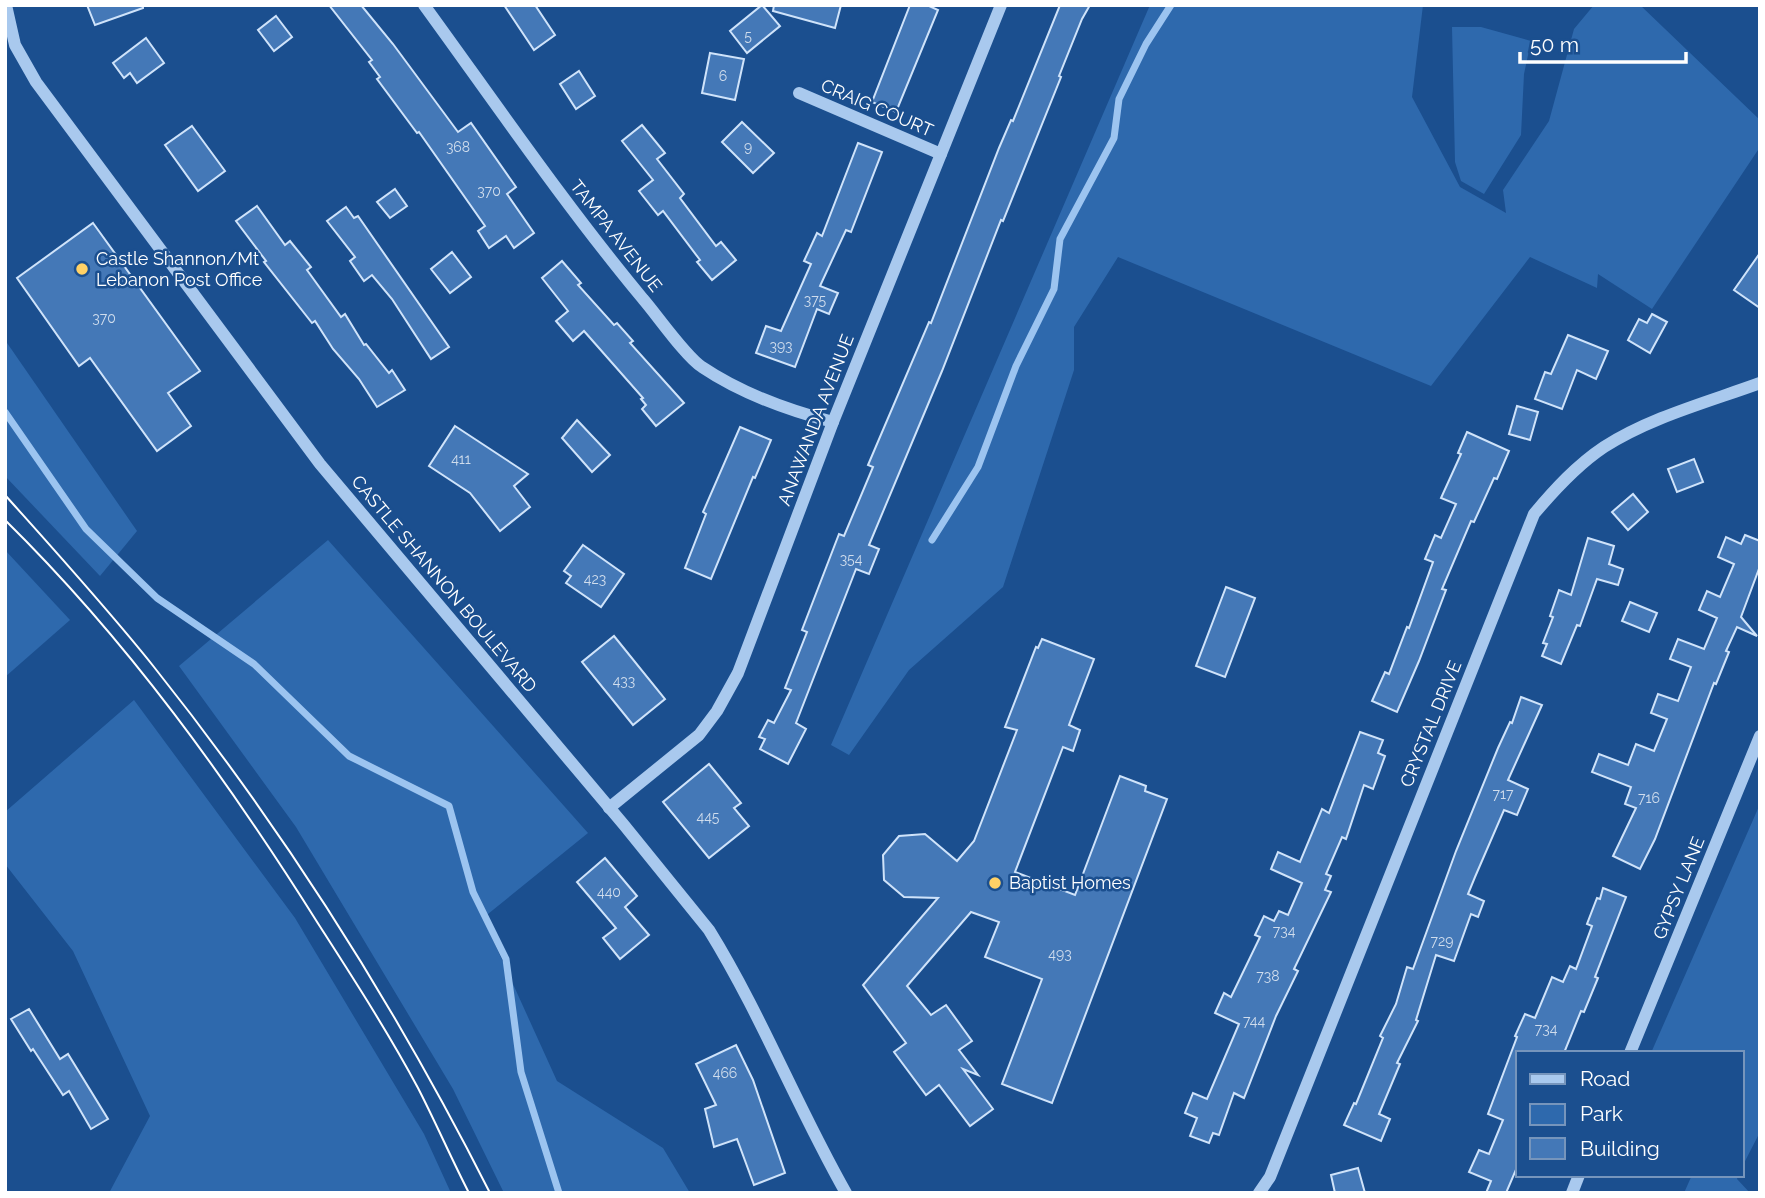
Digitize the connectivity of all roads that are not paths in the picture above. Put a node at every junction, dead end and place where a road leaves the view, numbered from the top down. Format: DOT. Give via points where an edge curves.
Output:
graph roads {
  1 [pos="6,5"];
  2 [pos="424,5"];
  3 [pos="1001,5"];
  4 [pos="799,93"];
  5 [pos="941,154"];
  6 [pos="1760,383"];
  7 [pos="833,422"];
  8 [pos="1760,736"];
  9 [pos="609,808"];
  10 [pos="1631,1051"];
  11 [pos="846,1193"];
  12 [pos="1259,1193"];
  1 -- 9 [label="street, CASTLE SHANNON BOULEVARD" via="15,45 36,82 308,447"];
  2 -- 7 [label="street, TAMPA AVENUE" via="621,273 699,366 755,396"];
  3 -- 5 [label="street, ANAWANDA AVENUE"];
  4 -- 5 [label="street, CRAIG COURT"];
  5 -- 7 [label="street, ANAWANDA AVENUE"];
  6 -- 12 [label="street, CRYSTAL DRIVE" via="1649,424 1604,447 1563,480 1534,514 1270,1177"];
  7 -- 9 [label="street, ANAWANDA AVENUE" via="738,673 717,711 689,745"];
  8 -- 10 [label="street, GYPSY LANE"];
  9 -- 11 [label="street, CASTLE SHANNON BOULEVARD" via="684,897 723,953"];
}
